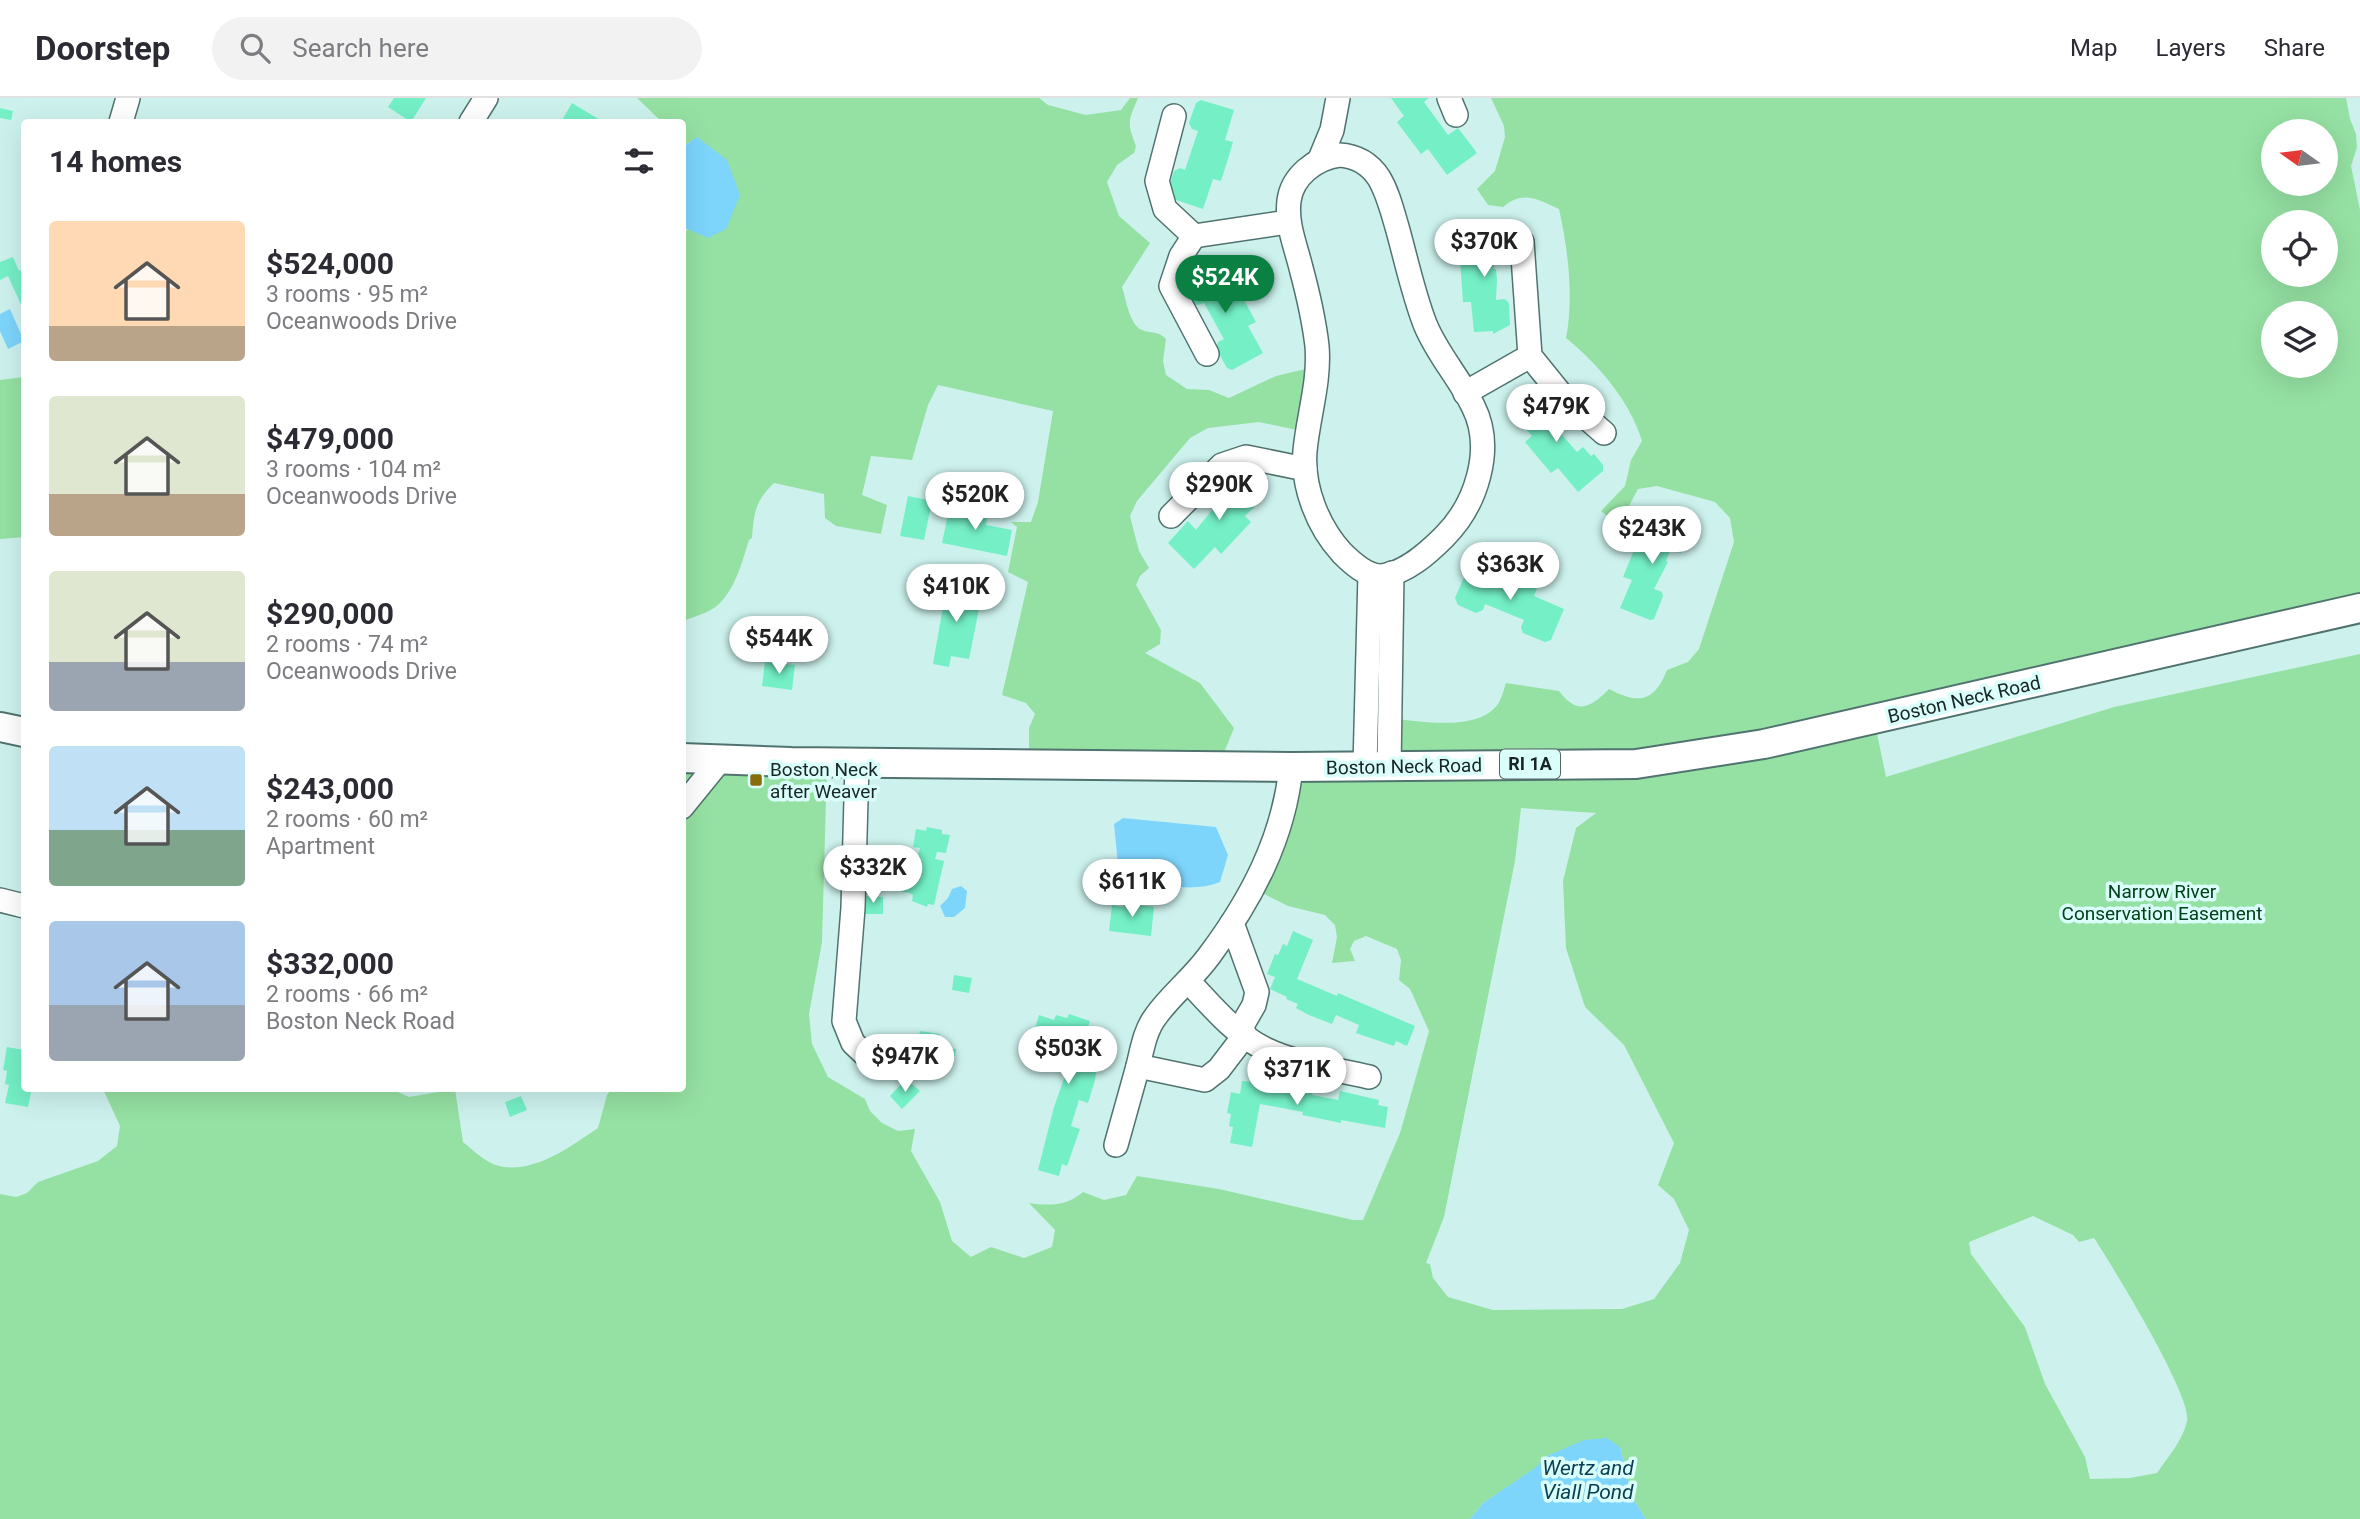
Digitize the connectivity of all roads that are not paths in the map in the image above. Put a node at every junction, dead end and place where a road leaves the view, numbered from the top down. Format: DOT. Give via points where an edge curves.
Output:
graph roads {
  1 [pos="128,98"];
  2 [pos="486,98"];
  3 [pos="1338,98"];
  4 [pos="1174,116"];
  5 [pos="122,119"];
  6 [pos="473,119"];
  7 [pos="1320,159"];
  8 [pos="1289,222"];
  9 [pos="1194,236"];
  10 [pos="1522,242"];
  11 [pos="1207,354"];
  12 [pos="1530,356"];
  13 [pos="1465,393"];
  14 [pos="1604,433"];
  15 [pos="1305,469"];
  16 [pos="1171,516"];
  17 [pos="1381,574"];
  18 [pos="2360,608"];
  19 [pos="0,727"];
  20 [pos="21,731"];
  21 [pos="686,758"];
  22 [pos="721,759"];
  23 [pos="857,763"];
  24 [pos="1291,767"];
  25 [pos="1377,767"];
  26 [pos="686,802"];
  27 [pos="0,900"];
  28 [pos="21,905"];
  29 [pos="1232,923"];
  30 [pos="1188,981"];
  31 [pos="1242,1033"];
  32 [pos="870,1059"];
  33 [pos="1138,1066"];
  34 [pos="1369,1077"];
  35 [pos="1116,1145"];
  1 -- 5 [label="street"];
  2 -- 6 [label="street"];
  3 -- 7 [label="street"];
  4 -- 9 [label="street" via="1157,181 1166,209"];
  7 -- 8 [label="street" via="1298,180 1289,201"];
  7 -- 13 [label="street" via="1349,156 1367,164 1377,176 1387,193 1425,324"];
  8 -- 9 [label="street"];
  8 -- 15 [label="street" via="1317,349"];
  9 -- 11 [label="street" via="1171,286"];
  10 -- 12 [label="street"];
  12 -- 13 [label="street"];
  12 -- 14 [label="street" via="1564,398"];
  13 -- 17 [label="street" via="1480,432 1480,474 1473,496 1457,524 1431,550"];
  15 -- 16 [label="street" via="1246,457 1222,465"];
  15 -- 17 [label="street" via="1314,508 1333,543 1350,562"];
  17 -- 25 [label="street"];
  18 -- 25 [label="main road, Boston Neck Road / RI 1A" via="1764,744 1636,764"];
  19 -- 20 [label="main road"];
  21 -- 22 [label="main road, Boston Neck Road / RI 1A"];
  22 -- 23 [label="main road, Boston Neck Road / RI 1A"];
  22 -- 26 [label="street"];
  23 -- 24 [label="main road, Boston Neck Road / RI 1A"];
  23 -- 32 [label="street" via="844,1021 853,1043"];
  24 -- 25 [label="main road, Boston Neck Road / RI 1A"];
  24 -- 29 [label="street" via="1288,799 1276,839"];
  27 -- 28 [label="street"];
  29 -- 30 [label="street"];
  29 -- 31 [label="street" via="1257,992"];
  30 -- 31 [label="street"];
  30 -- 33 [label="street" via="1154,1017"];
  31 -- 33 [label="street" via="1219,1069 1205,1080"];
  31 -- 34 [label="street" via="1289,1058"];
  33 -- 35 [label="street"];
}
